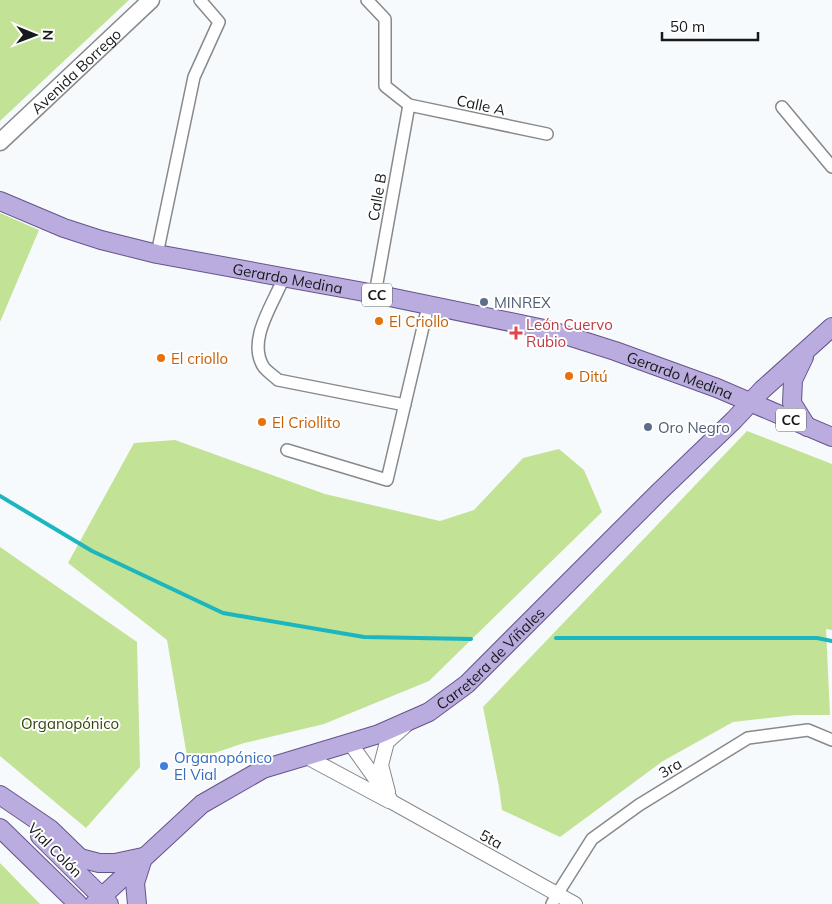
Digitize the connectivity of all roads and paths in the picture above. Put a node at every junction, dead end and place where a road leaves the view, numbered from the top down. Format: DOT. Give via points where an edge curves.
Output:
graph roads {
  1 [pos="151,0"];
  2 [pos="200,0"];
  3 [pos="368,0"];
  4 [pos="409,105"];
  5 [pos="782,107"];
  6 [pos="547,134"];
  7 [pos="0,142"];
  8 [pos="832,167"];
  9 [pos="0,201"];
  10 [pos="157,254"];
  11 [pos="284,278"];
  12 [pos="375,294"];
  13 [pos="428,306"];
  14 [pos="832,327"];
  15 [pos="807,350"];
  16 [pos="750,403"];
  17 [pos="404,405"];
  18 [pos="807,426"];
  19 [pos="832,437"];
  20 [pos="287,450"];
  21 [pos="412,720"];
  22 [pos="832,740"];
  23 [pos="350,742"];
  24 [pos="305,756"];
  25 [pos="0,796"];
  26 [pos="392,802"];
  27 [pos="0,828"];
  28 [pos="144,857"];
  29 [pos="555,899"];
  30 [pos="101,902"];
  31 [pos="78,904"];
  32 [pos="137,904"];
  33 [pos="575,904"];
  1 -- 7 [label="main road, Avenida Borrego"];
  2 -- 10 [label="street" via="219,22 194,77"];
  3 -- 4 [label="street" via="385,20 385,86"];
  4 -- 6 [label="street, Calle A"];
  4 -- 12 [label="street, Calle B"];
  5 -- 8 [label="street"];
  9 -- 10 [label="main road, Gerardo Medina / CC" via="74,231"];
  10 -- 11 [label="main road, Gerardo Medina / CC"];
  11 -- 12 [label="main road, Gerardo Medina / CC"];
  11 -- 17 [label="street" via="264,317 257,348 264,367 278,380"];
  12 -- 13 [label="main road, Gerardo Medina / CC"];
  13 -- 16 [label="main road, Gerardo Medina / CC" via="549,330 717,388"];
  13 -- 17 [label="street"];
  14 -- 15 [label="main road, Carretera de Viñales"];
  15 -- 16 [label="main road, Carretera de Viñales"];
  15 -- 18 [label="main road" via="793,380 792,403"];
  16 -- 18 [label="main road, Gerardo Medina / CC"];
  16 -- 21 [label="main road, Carretera de Viñales" via="468,684"];
  17 -- 20 [label="street" via="387,480"];
  18 -- 19 [label="main road, Gerardo Medina / CC"];
  21 -- 23 [label="main road, Carretera de Viñales"];
  21 -- 26 [label="street" via="388,742 381,765"];
  22 -- 29 [label="street, 3ra" via="808,730 748,738 639,805 592,839"];
  23 -- 24 [label="main road, Carretera de Viñales"];
  23 -- 26 [label="street, 5ta"];
  24 -- 26 [label="street, 5ta"];
  24 -- 28 [label="main road, Carretera de Viñales" via="263,769 202,804"];
  25 -- 28 [label="main road" via="50,829 80,858 115,864"];
  25 -- 30 [label="main road, Vial Colón"];
  26 -- 29 [label="street, 5ta"];
  27 -- 31 [label="main road, Vial Colón"];
  28 -- 30 [label="main road, Carretera de Viñales"];
  28 -- 32 [label="main road" via="135,883"];
  29 -- 33 [label="street, 5ta"];
}
